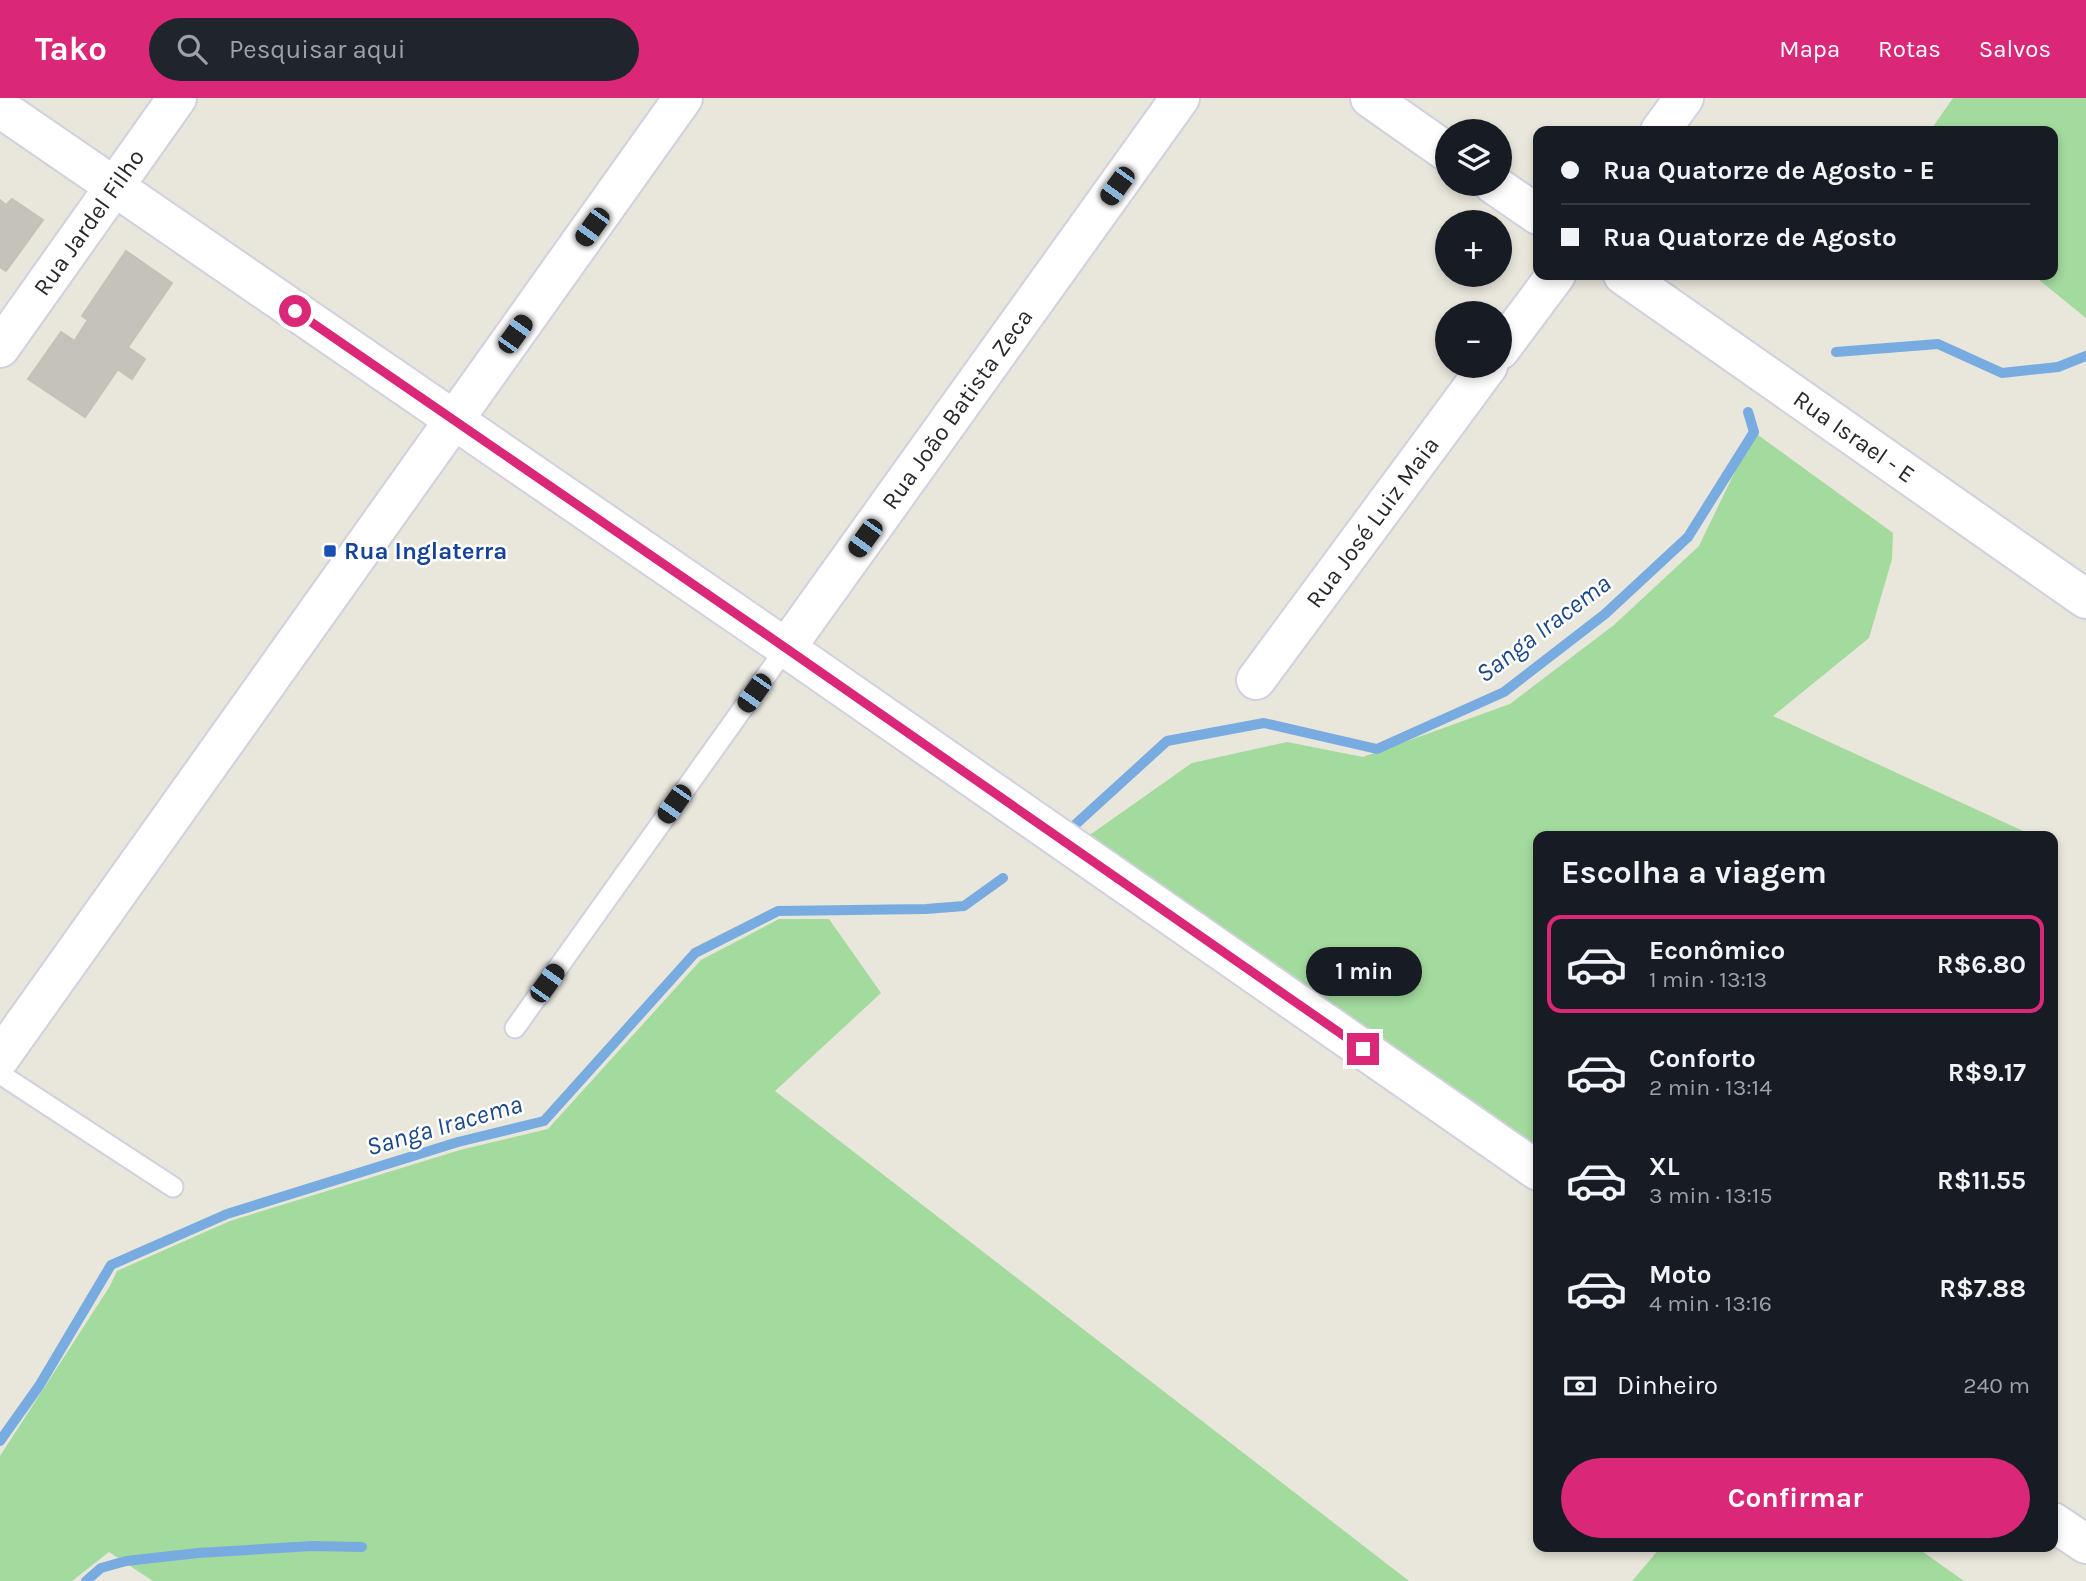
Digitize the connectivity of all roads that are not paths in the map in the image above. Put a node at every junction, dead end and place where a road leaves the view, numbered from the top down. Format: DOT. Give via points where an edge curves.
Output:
graph roads {
  1 [pos="177,98"];
  2 [pos="683,98"];
  3 [pos="1180,98"];
  4 [pos="1370,98"];
  5 [pos="1684,98"];
  6 [pos="0,108"];
  7 [pos="1664,126"];
  8 [pos="1435,144"];
  9 [pos="113,187"];
  10 [pos="1510,196"];
  11 [pos="1533,212"];
  12 [pos="1552,280"];
  13 [pos="1630,280"];
  14 [pos="1512,334"];
  15 [pos="0,348"];
  16 [pos="1479,378"];
  17 [pos="454,420"];
  18 [pos="2086,599"];
  19 [pos="786,648"];
  20 [pos="1256,680"];
  21 [pos="515,1028"];
  22 [pos="0,1058"];
  23 [pos="0,1074"];
  24 [pos="1533,1168"];
  25 [pos="173,1187"];
  26 [pos="2058,1525"];
  27 [pos="2086,1544"];
  1 -- 9 [label="street, Rua Jardel Filho"];
  2 -- 17 [label="street"];
  3 -- 19 [label="street, Rua João Batista Zeca"];
  4 -- 8 [label="street"];
  5 -- 7 [label="street"];
  6 -- 9 [label="street"];
  9 -- 15 [label="street, Rua Jardel Filho"];
  9 -- 17 [label="street"];
  10 -- 11 [label="street"];
  12 -- 14 [label="street"];
  13 -- 18 [label="street, Rua Israel - E"];
  16 -- 20 [label="street, Rua José Luiz Maia"];
  17 -- 19 [label="street"];
  17 -- 22 [label="street"];
  19 -- 21 [label="lane, Rua João Batista Zeca"];
  19 -- 24 [label="street"];
  23 -- 25 [label="lane"];
  26 -- 27 [label="street"];
}
